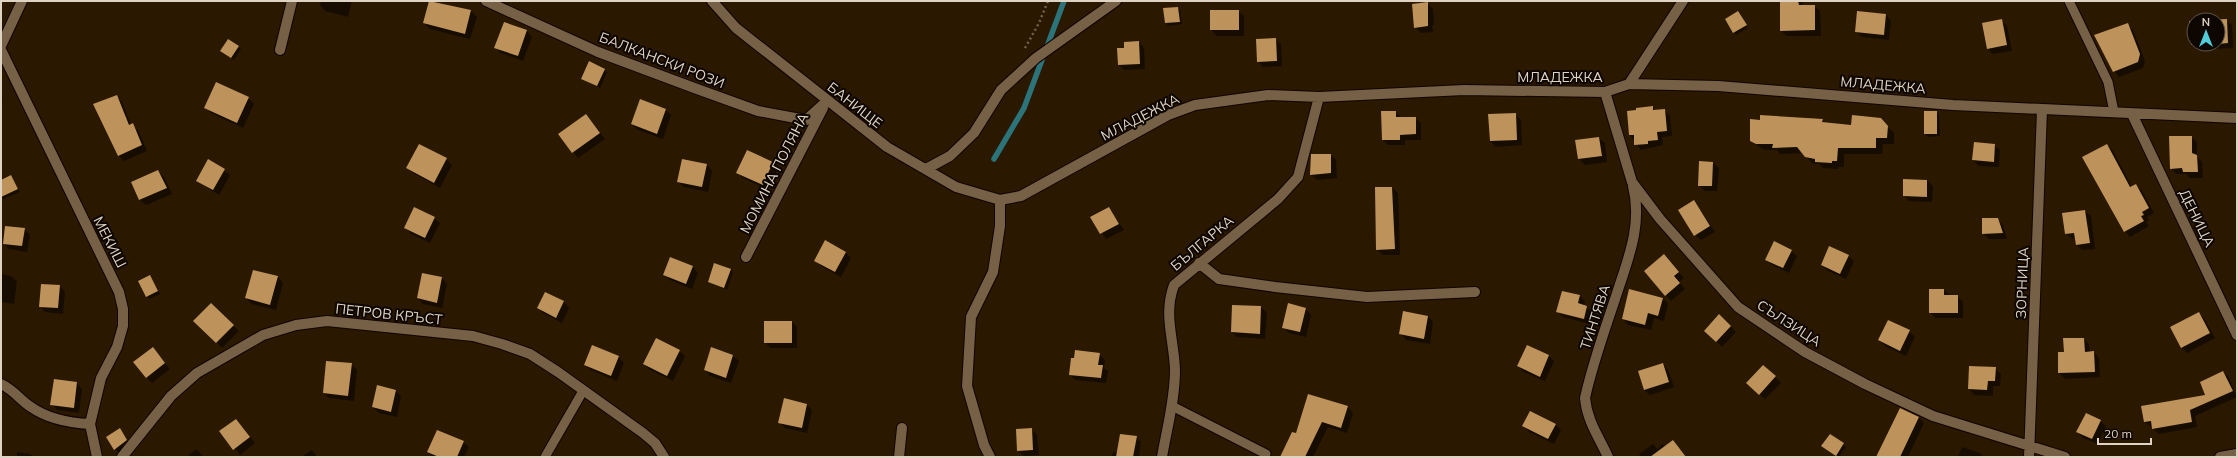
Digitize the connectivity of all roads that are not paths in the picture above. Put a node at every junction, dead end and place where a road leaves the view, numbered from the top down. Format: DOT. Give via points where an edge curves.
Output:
graph roads {
  1 [pos="22,1"];
  2 [pos="292,1"];
  3 [pos="486,1"];
  4 [pos="712,1"];
  5 [pos="1116,1"];
  6 [pos="1683,1"];
  7 [pos="2069,1"];
  8 [pos="1,46"];
  9 [pos="1,50"];
  10 [pos="280,50"];
  11 [pos="1629,84"];
  12 [pos="1605,92"];
  13 [pos="1319,97"];
  14 [pos="827,101"];
  15 [pos="2042,110"];
  16 [pos="2114,112"];
  17 [pos="2132,114"];
  18 [pos="2237,118"];
  19 [pos="926,169"];
  20 [pos="1632,182"];
  21 [pos="1000,200"];
  22 [pos="746,257"];
  23 [pos="1199,263"];
  24 [pos="1475,292"];
  25 [pos="2237,335"];
  26 [pos="1,384"];
  27 [pos="583,391"];
  28 [pos="1172,406"];
  29 [pos="90,424"];
  30 [pos="902,428"];
  31 [pos="2030,446"];
  32 [pos="1266,454"];
  33 [pos="2237,454"];
  34 [pos="97,457"];
  35 [pos="122,457"];
  36 [pos="545,457"];
  37 [pos="664,457"];
  38 [pos="899,457"];
  39 [pos="990,457"];
  40 [pos="1162,457"];
  41 [pos="1608,457"];
  42 [pos="2029,457"];
  43 [pos="2065,457"];
  44 [pos="2220,457"];
  1 -- 8 [label="street"];
  2 -- 10 [label="street"];
  3 -- 14 [label="street, БАЛКАНСКИ РОЗИ" via="598,52 758,111 806,120"];
  4 -- 14 [label="street, БАНИЩЕ" via="736,28"];
  5 -- 19 [label="street" via="1036,58 1001,90 974,134 950,156"];
  6 -- 11 [label="street"];
  7 -- 16 [label="lane" via="2108,82"];
  9 -- 29 [label="street, МЕКИШ" via="119,292 123,326 117,347 101,378"];
  11 -- 12 [label="street, МЛАДЕЖКА"];
  11 -- 15 [label="street, МЛАДЕЖКА" via="1718,86"];
  12 -- 13 [label="street, МЛАДЕЖКА" via="1464,90"];
  12 -- 20 [label="street, СЪЛЗИЦА"];
  13 -- 21 [label="street, МЛАДЕЖКА" via="1268,95 1195,104 1168,116 1021,196"];
  13 -- 23 [label="street, БЪЛГАРКА" via="1298,177 1278,199"];
  14 -- 19 [label="street, БАНИЩЕ" via="887,147"];
  14 -- 22 [label="street, МОМИНА ПОЛЯНА"];
  15 -- 16 [label="street, МЛАДЕЖКА"];
  15 -- 31 [label="street, ЗОРНИЦА"];
  16 -- 17 [label="street, МЛАДЕЖКА"];
  17 -- 18 [label="street, МЛАДЕЖКА"];
  17 -- 25 [label="street, ДЕНИЦА"];
  19 -- 21 [label="street, БАНИЩЕ" via="956,187"];
  20 -- 31 [label="street, СЪЛЗИЦА" via="1660,219 1738,307 1805,352 1933,416"];
  20 -- 41 [label="street, ТИНТЯВА" via="1636,199 1635,233 1585,398 1591,427"];
  21 -- 39 [label="street" via="1000,226 993,272 971,317 966,386"];
  23 -- 24 [label="street" via="1219,279 1366,297"];
  23 -- 28 [label="street, БЪЛГАРКА" via="1174,285 1169,300 1168,314 1175,369"];
  26 -- 29 [label="street" via="12,389 31,407 68,423"];
  27 -- 35 [label="street, ПЕТРОВ КРЪСТ" via="530,354 472,336 327,321 296,325 263,335 197,373 171,396"];
  27 -- 36 [label="lane"];
  27 -- 37 [label="street, ПЕТРОВ КРЪСТ" via="655,443"];
  28 -- 32 [label="lane"];
  28 -- 40 [label="street, БЪЛГАРКА"];
  29 -- 34 [label="street, МЕКИШ"];
  30 -- 38 [label="street"];
  31 -- 42 [label="street, ЗОРНИЦА"];
  31 -- 43 [label="street, СЪЛЗИЦА"];
  33 -- 44 [label="street"];
}
